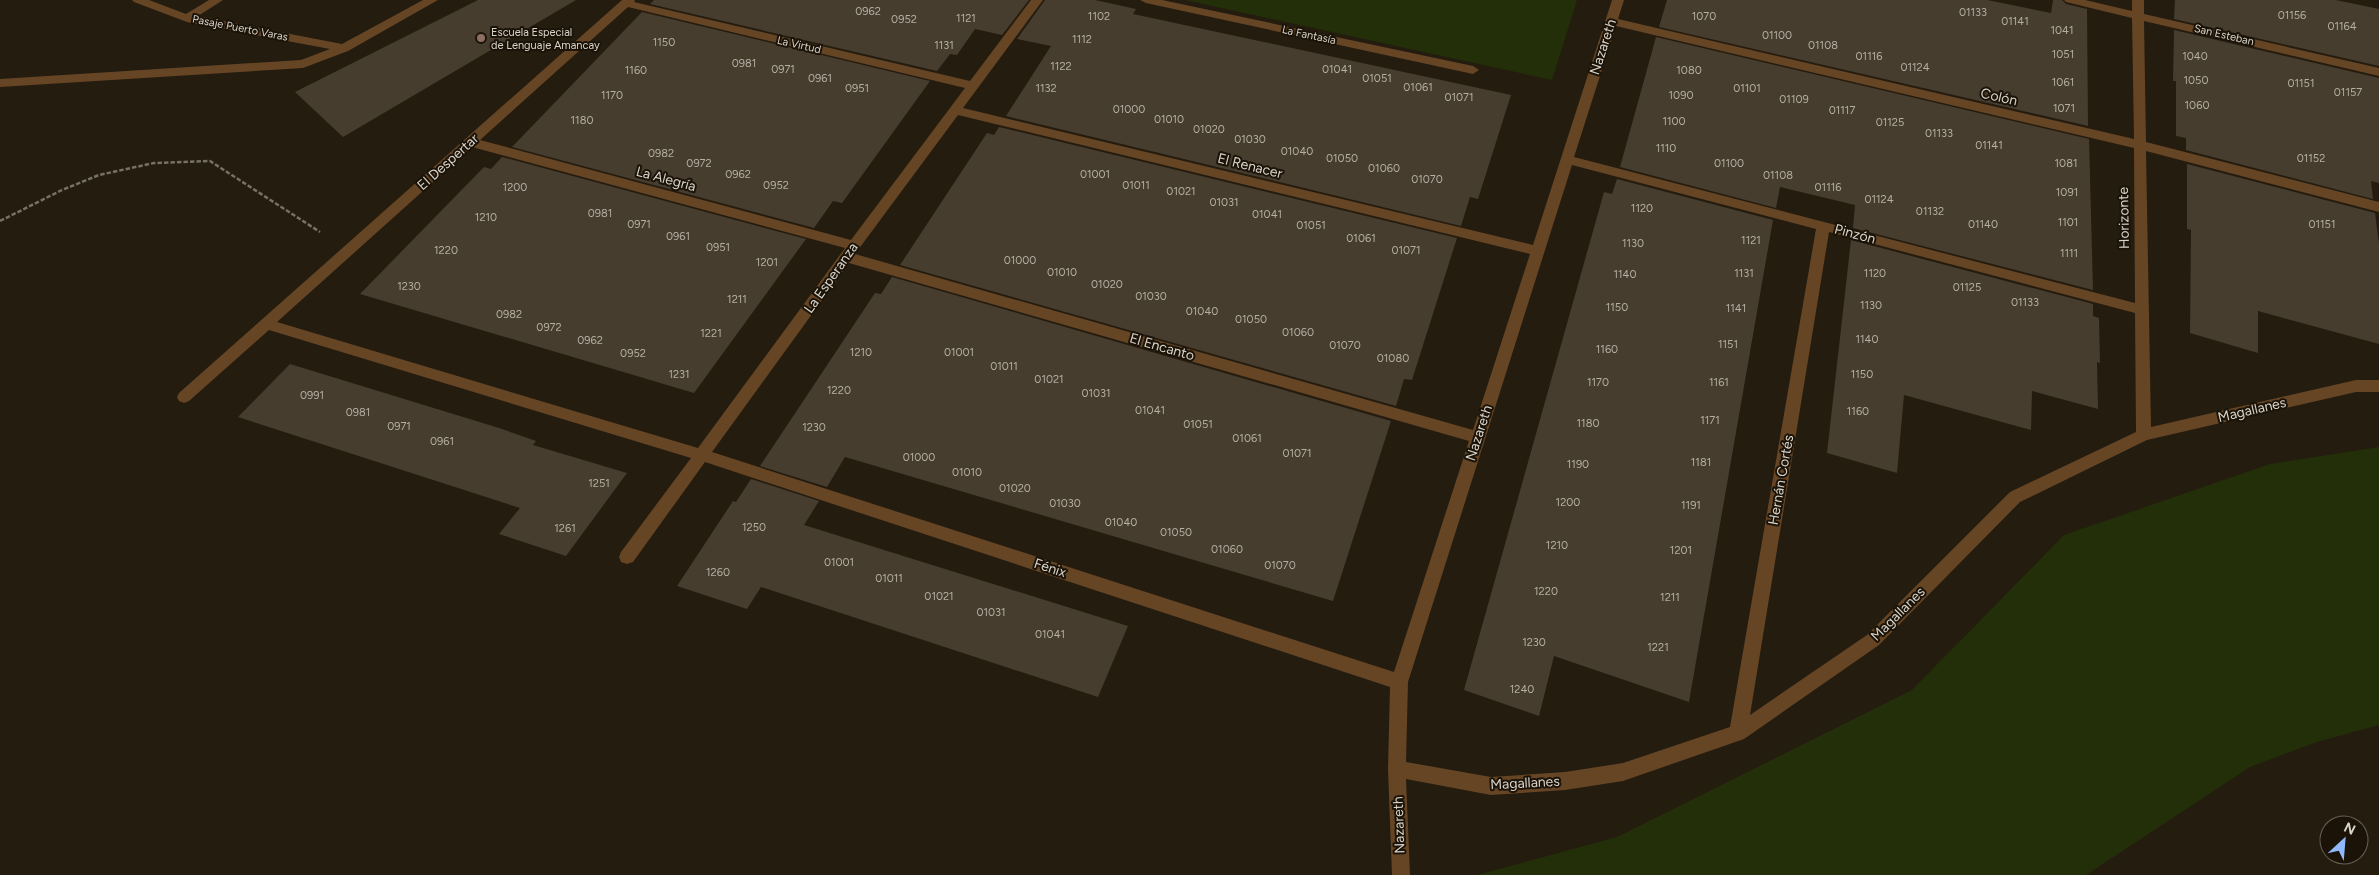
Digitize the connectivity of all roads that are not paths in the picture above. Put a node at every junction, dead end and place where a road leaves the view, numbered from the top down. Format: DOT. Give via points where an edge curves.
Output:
graph roads {
  1 [pos="138,0"];
  2 [pos="217,0"];
  3 [pos="432,0"];
  4 [pos="1037,0"];
  5 [pos="1146,0"];
  6 [pos="1618,0"];
  7 [pos="2070,0"];
  8 [pos="2138,0"];
  9 [pos="627,2"];
  10 [pos="2138,15"];
  11 [pos="187,18"];
  12 [pos="1611,22"];
  13 [pos="344,48"];
  14 [pos="1473,70"];
  15 [pos="2379,72"];
  16 [pos="0,83"];
  17 [pos="974,86"];
  18 [pos="955,110"];
  19 [pos="471,142"];
  20 [pos="2140,145"];
  21 [pos="1567,159"];
  22 [pos="2379,207"];
  23 [pos="1823,226"];
  24 [pos="1538,251"];
  25 [pos="850,252"];
  26 [pos="2142,310"];
  27 [pos="267,324"];
  28 [pos="2379,386"];
  29 [pos="184,397"];
  30 [pos="2144,435"];
  31 [pos="1478,437"];
  32 [pos="702,455"];
  33 [pos="627,557"];
  34 [pos="1399,682"];
  35 [pos="1738,733"];
  36 [pos="1397,769"];
  37 [pos="1400,875"];
  1 -- 11 [label="street, Pasaje Puerto Varas"];
  2 -- 11 [label="street"];
  3 -- 13 [label="street"];
  4 -- 17 [label="street, La Esperanza"];
  5 -- 14 [label="street, La Fantasía"];
  6 -- 12 [label="street, Nazareth"];
  7 -- 10 [label="street, San Esteban"];
  8 -- 10 [label="street, Horizonte"];
  9 -- 17 [label="street, La Virtud"];
  9 -- 19 [label="street, El Despertar"];
  10 -- 15 [label="street, San Esteban"];
  10 -- 20 [label="street, Horizonte"];
  11 -- 13 [label="street, Pasaje Puerto Varas"];
  12 -- 20 [label="street, Colón"];
  12 -- 21 [label="street, Nazareth"];
  13 -- 16 [label="street" via="303,64"];
  17 -- 18 [label="street, La Esperanza"];
  18 -- 24 [label="street, El Renacer"];
  18 -- 25 [label="street, La Esperanza"];
  19 -- 25 [label="street, La Alegría"];
  19 -- 27 [label="street, El Despertar"];
  20 -- 22 [label="street, Colón"];
  20 -- 26 [label="street, Horizonte"];
  21 -- 23 [label="street, Pinzón"];
  21 -- 24 [label="street, Nazareth"];
  23 -- 26 [label="street, Pinzón"];
  23 -- 35 [label="street, Hernán Cortés"];
  24 -- 31 [label="street, Nazareth"];
  25 -- 31 [label="street, El Encanto"];
  25 -- 32 [label="street, La Esperanza"];
  26 -- 30 [label="street, Horizonte"];
  27 -- 29 [label="street, El Despertar"];
  27 -- 32 [label="street"];
  28 -- 30 [label="street, Magallanes" via="2356,386"];
  30 -- 35 [label="street, Magallanes" via="2015,497 1873,640"];
  31 -- 34 [label="street, Nazareth"];
  32 -- 33 [label="street, La Esperanza"];
  32 -- 34 [label="street, Fénix"];
  34 -- 36 [label="street, Nazareth"];
  35 -- 36 [label="street, Magallanes" via="1623,772 1565,781 1491,786"];
  36 -- 37 [label="street, Nazareth"];
}
